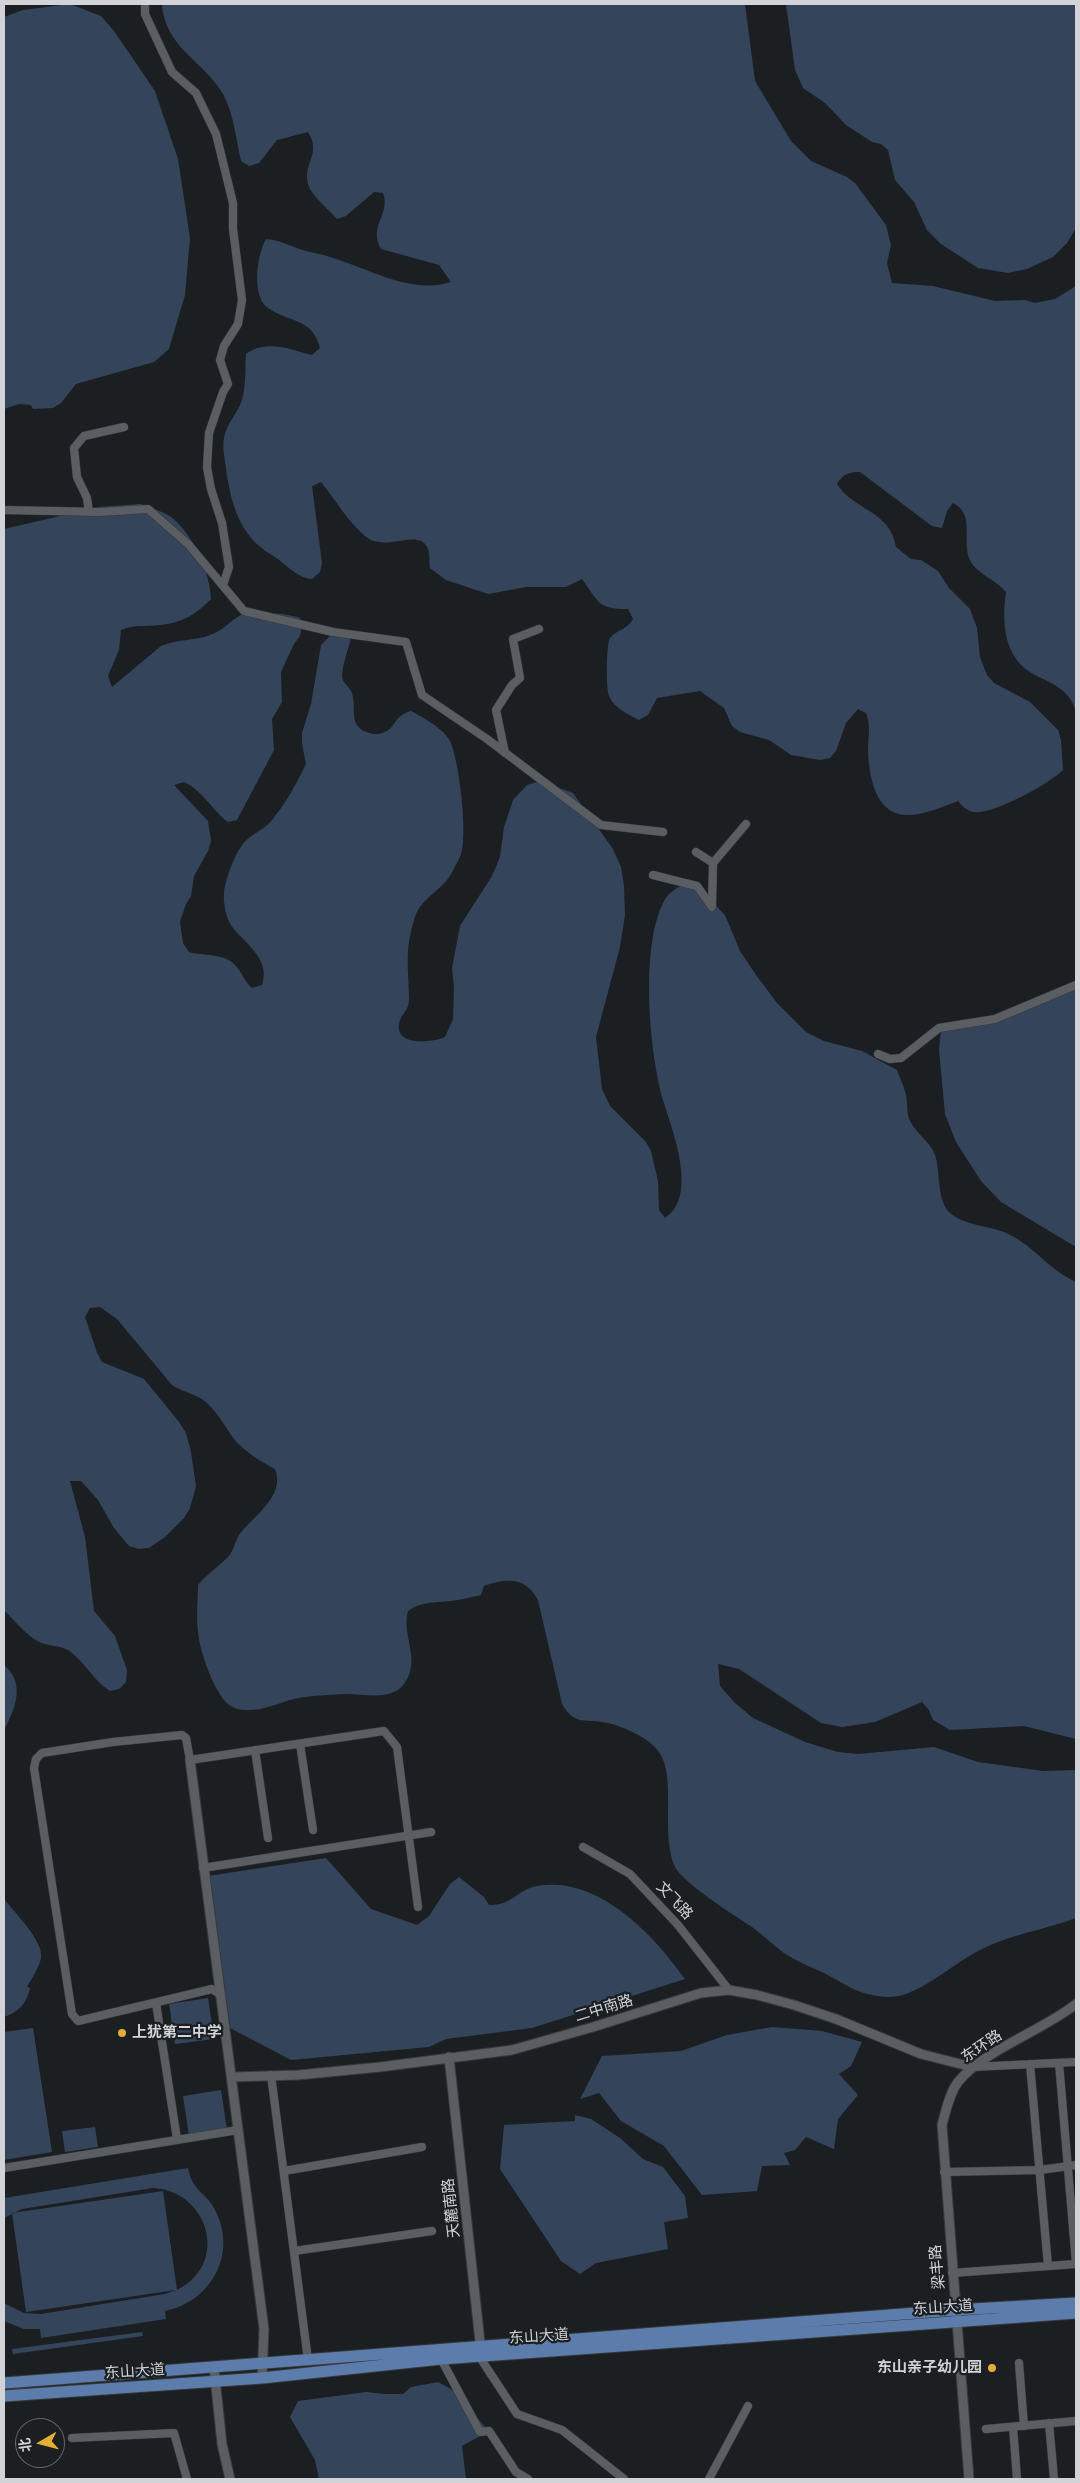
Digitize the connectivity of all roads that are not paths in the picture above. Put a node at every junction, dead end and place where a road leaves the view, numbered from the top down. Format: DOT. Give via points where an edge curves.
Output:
graph roads {
  1 [pos="145,4"];
  2 [pos="124,427"];
  3 [pos="4,510"];
  4 [pos="89,512"];
  5 [pos="223,585"];
  6 [pos="539,629"];
  7 [pos="505,753"];
  8 [pos="746,824"];
  9 [pos="663,832"];
  10 [pos="696,852"];
  11 [pos="713,863"];
  12 [pos="653,875"];
  13 [pos="1076,985"];
  14 [pos="878,1054"];
  15 [pos="300,1744"];
  16 [pos="255,1750"];
  17 [pos="190,1760"];
  18 [pos="314,1830"];
  19 [pos="431,1832"];
  20 [pos="408,1836"];
  21 [pos="268,1838"];
  22 [pos="583,1847"];
  23 [pos="203,1868"];
  24 [pos="418,1907"];
  25 [pos="729,1990"];
  26 [pos="221,1994"];
  27 [pos="156,2003"];
  28 [pos="1076,2004"];
  29 [pos="449,2057"];
  30 [pos="1076,2062"];
  31 [pos="1059,2063"];
  32 [pos="1030,2064"];
  33 [pos="972,2067"];
  34 [pos="271,2075"];
  35 [pos="232,2076"];
  36 [pos="238,2130"];
  37 [pos="177,2139"];
  38 [pos="422,2147"];
  39 [pos="1072,2166"];
  40 [pos="4,2168"];
  41 [pos="1040,2170"];
  42 [pos="284,2171"];
  43 [pos="944,2172"];
  44 [pos="432,2232"];
  45 [pos="294,2252"];
  46 [pos="1076,2263"];
  47 [pos="1048,2266"];
  48 [pos="952,2273"];
  49 [pos="1076,2303"];
  50 [pos="1076,2313"];
  51 [pos="956,2316"];
  52 [pos="481,2353"];
  53 [pos="441,2359"];
  54 [pos="308,2360"];
  55 [pos="1019,2363"];
  56 [pos="261,2364"];
  57 [pos="214,2368"];
  58 [pos="262,2378"];
  59 [pos="215,2381"];
  60 [pos="4,2383"];
  61 [pos="4,2396"];
  62 [pos="748,2406"];
  63 [pos="1076,2421"];
  64 [pos="1049,2423"];
  65 [pos="1024,2426"];
  66 [pos="1013,2427"];
  67 [pos="986,2428"];
  68 [pos="72,2438"];
  69 [pos="187,2479"];
  70 [pos="230,2479"];
  71 [pos="528,2479"];
  72 [pos="624,2479"];
  73 [pos="709,2479"];
  74 [pos="969,2479"];
  75 [pos="1017,2479"];
  76 [pos="1054,2479"];
  1 -- 5 [label="street" via="145,14 172,72 196,92 216,134 234,203 233,229 242,300 238,324 224,346 220,360 228,384 209,433 207,467 222,523 229,567"];
  2 -- 4 [label="street" via="84,436 74,448 77,477 87,498"];
  3 -- 4 [label="street"];
  4 -- 5 [label="street" via="148,509 188,544"];
  5 -- 7 [label="street" via="244,610 333,632 406,642 422,695"];
  6 -- 7 [label="street" via="513,639 520,678 496,710"];
  7 -- 9 [label="street" via="601,825"];
  8 -- 11 [label="street"];
  10 -- 11 [label="street"];
  11 -- 12 [label="street" via="712,907 697,886"];
  13 -- 14 [label="street" via="996,1019 939,1028 901,1058 890,1059"];
  15 -- 16 [label="street"];
  15 -- 18 [label="street"];
  15 -- 20 [label="street" via="384,1732 397,1747"];
  16 -- 17 [label="street"];
  16 -- 21 [label="street"];
  17 -- 23 [label="street"];
  17 -- 27 [label="street" via="186,1738 182,1735 42,1753 34,1768 72,2014 78,2022"];
  19 -- 20 [label="street"];
  20 -- 23 [label="street"];
  20 -- 24 [label="street"];
  22 -- 25 [label="street, 文飞路" via="630,1874 678,1925"];
  23 -- 26 [label="street"];
  25 -- 29 [label="street, 二中南路" via="701,1993 512,2050"];
  25 -- 33 [label="street, 二中南路" via="836,2019 921,2054"];
  26 -- 27 [label="street" via="212,1989"];
  26 -- 35 [label="street"];
  27 -- 37 [label="street"];
  28 -- 33 [label="street, 东环路" via="1058,2018"];
  29 -- 34 [label="street, 二中南路" via="380,2067"];
  29 -- 52 [label="street, 天麓南路"];
  30 -- 31 [label="street"];
  31 -- 32 [label="street"];
  31 -- 39 [label="street"];
  32 -- 33 [label="street"];
  32 -- 41 [label="street"];
  33 -- 43 [label="street, 东环路" via="957,2084 942,2125"];
  34 -- 35 [label="street, 二中南路"];
  34 -- 42 [label="street"];
  35 -- 36 [label="street"];
  36 -- 37 [label="street"];
  36 -- 56 [label="street" via="264,2329"];
  37 -- 40 [label="street"];
  38 -- 42 [label="street"];
  39 -- 41 [label="street"];
  39 -- 46 [label="street"];
  41 -- 43 [label="street"];
  41 -- 47 [label="street"];
  42 -- 45 [label="street"];
  43 -- 48 [label="street, 梁丰路"];
  44 -- 45 [label="street"];
  45 -- 54 [label="street"];
  46 -- 47 [label="street"];
  47 -- 48 [label="street"];
  48 -- 51 [label="street, 梁丰路"];
  49 -- 51 [label="main road, 东山大道"];
  50 -- 51 [label="main road, 东山大道"];
  51 -- 52 [label="main road, 东山大道"];
  51 -- 74 [label="street, 梁丰路"];
  52 -- 53 [label="main road, 东山大道"];
  52 -- 54 [label="main road, 东山大道"];
  52 -- 72 [label="street" via="517,2414 562,2430"];
  53 -- 58 [label="main road, 东山大道"];
  53 -- 71 [label="street" via="480,2432 489,2431 516,2472"];
  54 -- 56 [label="main road, 东山大道"];
  55 -- 65 [label="street"];
  56 -- 57 [label="main road, 东山大道"];
  56 -- 58 [label="street"];
  57 -- 59 [label="street"];
  57 -- 60 [label="main road, 东山大道"];
  58 -- 59 [label="main road, 东山大道"];
  59 -- 61 [label="main road, 东山大道"];
  59 -- 70 [label="street" via="222,2444"];
  62 -- 73 [label="street"];
  63 -- 64 [label="street"];
  64 -- 65 [label="street"];
  64 -- 76 [label="street"];
  65 -- 66 [label="street"];
  66 -- 67 [label="street"];
  66 -- 75 [label="street"];
  68 -- 69 [label="street" via="174,2433"];
}
